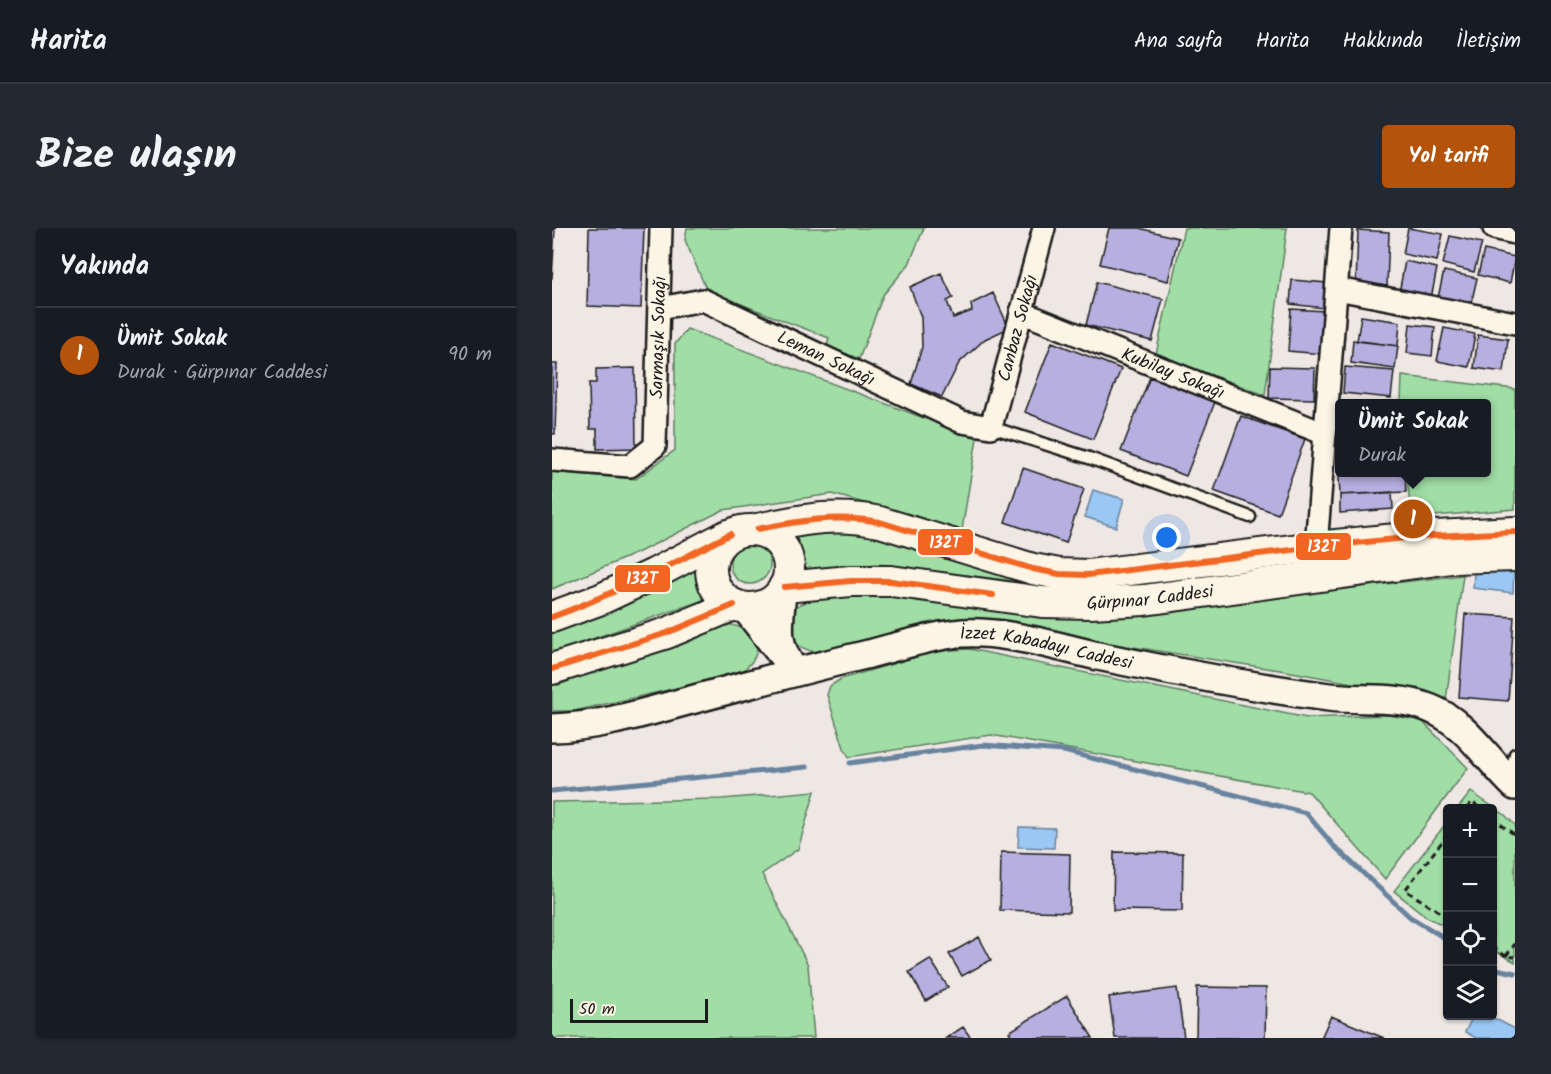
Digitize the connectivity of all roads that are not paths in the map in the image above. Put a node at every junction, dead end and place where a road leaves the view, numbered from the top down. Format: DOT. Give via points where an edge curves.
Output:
graph roads {
  1 [pos="661,228"];
  2 [pos="1044,228"];
  3 [pos="1341,228"];
  4 [pos="1494,228"];
  5 [pos="1515,233"];
  6 [pos="1337,289"];
  7 [pos="660,308"];
  8 [pos="1021,312"];
  9 [pos="1515,323"];
  10 [pos="991,427"];
  11 [pos="1325,434"];
  12 [pos="552,460"];
  13 [pos="1250,517"];
  14 [pos="743,532"];
  15 [pos="1515,532"];
  16 [pos="1317,547"];
  17 [pos="1515,556"];
  18 [pos="783,590"];
  19 [pos="740,607"];
  20 [pos="552,617"];
  21 [pos="552,669"];
  22 [pos="795,671"];
  23 [pos="552,728"];
  24 [pos="1515,754"];
  25 [pos="1512,783"];
  1 -- 7 [label="street, Sarmaşık Sokağı"];
  2 -- 8 [label="street, Canbaz Sokağı"];
  3 -- 6 [label="street"];
  4 -- 5 [label="street"];
  6 -- 9 [label="street"];
  6 -- 11 [label="street"];
  7 -- 10 [label="street, Leman Sokağı" via="703,300 962,422"];
  7 -- 12 [label="street, Sarmaşık Sokağı" via="656,446 630,466"];
  8 -- 10 [label="street, Canbaz Sokağı"];
  8 -- 11 [label="street, Kubilay Sokağı"];
  10 -- 13 [label="lane"];
  11 -- 16 [label="street"];
  14 -- 16 [label="main road, Gürpınar Caddesi" via="809,519 856,517 1033,569 1088,575"];
  14 -- 18 [label="main road" via="769,534 780,542 790,567"];
  14 -- 19 [label="main road" via="720,542 710,565 716,589 724,599"];
  14 -- 20 [label="main road, Gürpınar Caddesi"];
  15 -- 16 [label="main road, Gürpınar Caddesi"];
  17 -- 18 [label="main road, Gürpınar Caddesi" via="1452,558 1144,600 1091,603 1042,602 891,581 851,581"];
  18 -- 19 [label="main road" via="772,602"];
  18 -- 22 [label="street" via="779,638"];
  19 -- 21 [label="main road"];
  19 -- 22 [label="street"];
  22 -- 23 [label="street, İzzet Kabadayı Caddesi" via="604,722"];
  22 -- 25 [label="street, İzzet Kabadayı Caddesi" via="939,636 991,634 1248,685 1349,700 1402,700 1430,708 1458,727"];
  24 -- 25 [label="lane"];
}
